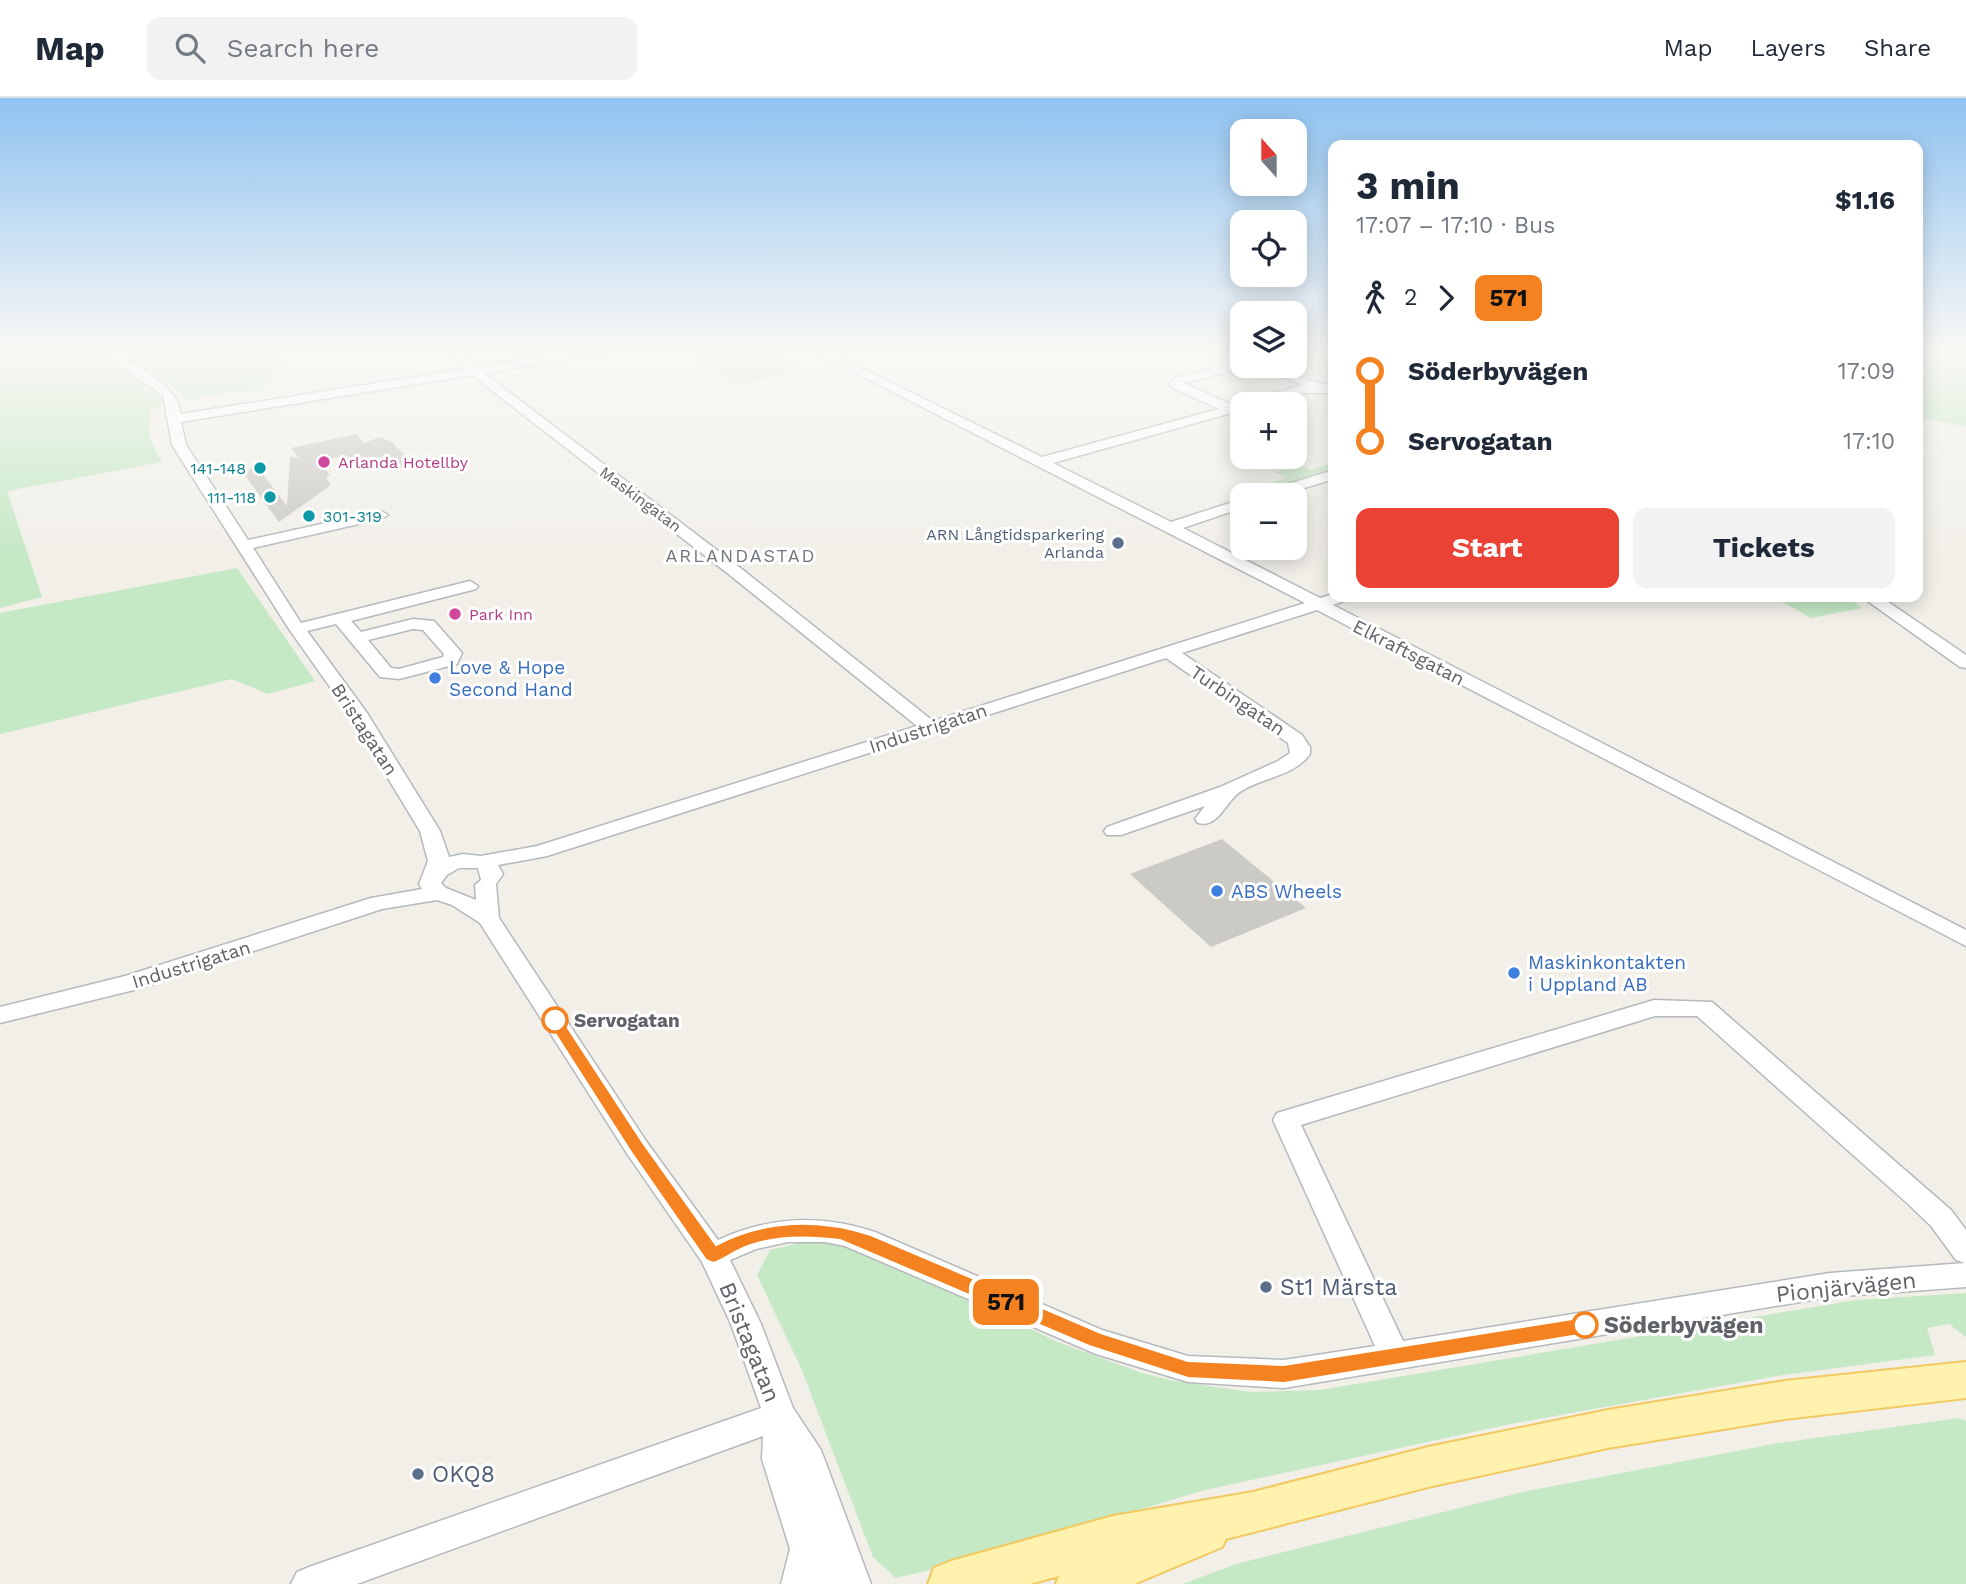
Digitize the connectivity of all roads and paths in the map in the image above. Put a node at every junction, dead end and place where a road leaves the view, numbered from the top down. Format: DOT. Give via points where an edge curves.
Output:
graph roads {
  1 [pos="185,417"];
  2 [pos="534,417"];
  3 [pos="952,417"];
  4 [pos="1200,417"];
  5 [pos="175,419"];
  6 [pos="1041,462"];
  7 [pos="1328,476"];
  8 [pos="1305,483"];
  9 [pos="1230,507"];
  10 [pos="381,515"];
  11 [pos="1170,527"];
  12 [pos="242,546"];
  13 [pos="470,586"];
  14 [pos="1328,601"];
  15 [pos="1877,602"];
  16 [pos="1317,605"];
  17 [pos="340,618"];
  18 [pos="297,629"];
  19 [pos="357,638"];
  20 [pos="1168,652"];
  21 [pos="1966,663"];
  22 [pos="931,727"];
  23 [pos="1227,791"];
  24 [pos="1205,819"];
  25 [pos="430,831"];
  26 [pos="1114,831"];
  27 [pos="482,871"];
  28 [pos="438,884"];
  29 [pos="488,918"];
  30 [pos="1966,939"];
  31 [pos="0,1015"];
  32 [pos="1966,1252"];
  33 [pos="713,1255"];
  34 [pos="1966,1275"];
  35 [pos="1395,1356"];
  36 [pos="1966,1380"];
  37 [pos="780,1416"];
  38 [pos="1252,1513"];
  39 [pos="807,1548"];
  40 [pos="309,1584"];
  41 [pos="799,1584"];
  42 [pos="819,1584"];
  43 [pos="853,1584"];
  44 [pos="951,1584"];
  45 [pos="1079,1584"];
  1 -- 5 [label="street"];
  2 -- 22 [label="street, Maskingatan"];
  3 -- 6 [label="street, Elkraftsgatan"];
  4 -- 6 [label="street"];
  5 -- 12 [label="street, Bristagatan" via="178,445"];
  6 -- 11 [label="street, Elkraftsgatan"];
  7 -- 8 [label="street"];
  9 -- 11 [label="street"];
  10 -- 12 [label="street"];
  11 -- 16 [label="street, Elkraftsgatan"];
  12 -- 18 [label="street, Bristagatan"];
  13 -- 17 [label="street"];
  14 -- 16 [label="street, Industrigatan"];
  15 -- 21 [label="street"];
  16 -- 20 [label="street, Industrigatan"];
  16 -- 30 [label="street, Elkraftsgatan"];
  17 -- 18 [label="street"];
  17 -- 19 [label="street"];
  18 -- 25 [label="street, Bristagatan" via="358,713"];
  19 -- 19 [label="street" via="386,673 399,674 451,660 453,653 428,625 413,624"];
  20 -- 22 [label="street, Industrigatan"];
  20 -- 23 [label="street, Turbingatan" via="1295,738 1300,747 1296,760 1239,781"];
  22 -- 27 [label="street, Industrigatan"];
  23 -- 24 [label="street, Turbingatan"];
  23 -- 26 [label="street, Turbingatan"];
  25 -- 27 [label="street, Bristagatan"];
  25 -- 28 [label="street, Bristagatan" via="439,861"];
  27 -- 28 [label="street" via="454,862"];
  27 -- 28 [label="street" via="468,894"];
  27 -- 29 [label="street, Bristagatan"];
  28 -- 29 [label="street, Bristagatan"];
  28 -- 31 [label="street, Industrigatan" via="130,983"];
  29 -- 33 [label="street, Bristagatan"];
  32 -- 35 [label="street" via="1917,1195 1703,1008 1654,1008 1286,1120"];
  33 -- 35 [label="street, Pionjärvägen" via="742,1240 776,1231 840,1233 1096,1340 1188,1369 1284,1374"];
  33 -- 37 [label="street, Bristagatan" via="746,1324"];
  34 -- 35 [label="street, Pionjärvägen" via="1830,1285"];
  36 -- 38 [label="main road" via="1785,1400 1608,1429 1428,1467"];
  37 -- 39 [label="street, Bristagatan" via="778,1459"];
  37 -- 40 [label="street"];
  37 -- 43 [label="street, Bristagatan" via="805,1450"];
  38 -- 44 [label="main road" via="1113,1538"];
  38 -- 45 [label="main road"];
  39 -- 41 [label="street"];
  39 -- 42 [label="street, Bristagatan"];
}
